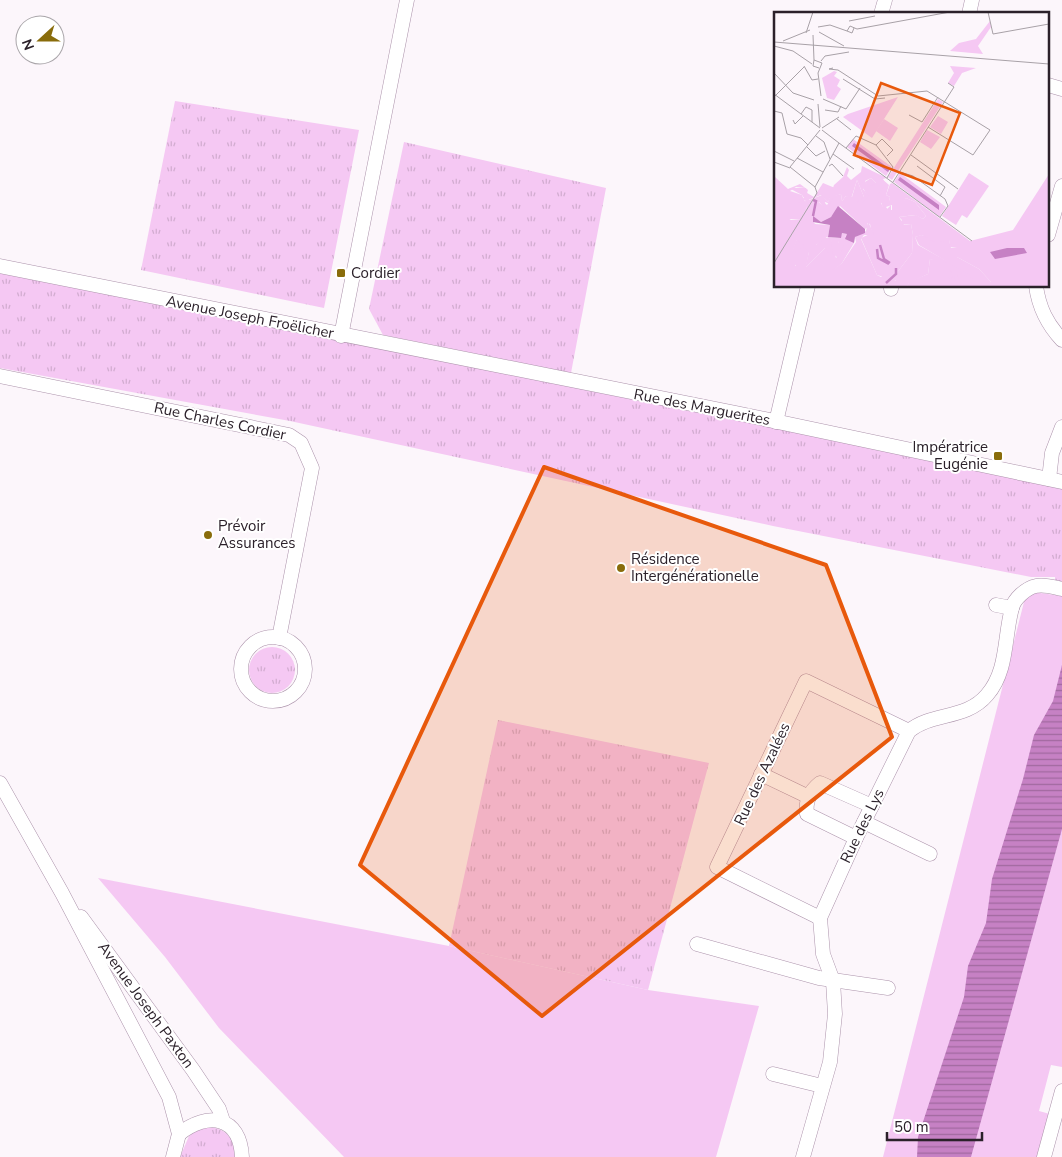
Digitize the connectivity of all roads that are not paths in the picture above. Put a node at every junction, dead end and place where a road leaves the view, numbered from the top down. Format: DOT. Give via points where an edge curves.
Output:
graph roads {
  1 [pos="407,0"];
  2 [pos="1062,186"];
  3 [pos="1051,213"];
  4 [pos="0,266"];
  5 [pos="808,288"];
  6 [pos="1036,288"];
  7 [pos="341,336"];
  8 [pos="1062,340"];
  9 [pos="0,376"];
  10 [pos="776,422"];
  11 [pos="1062,427"];
  12 [pos="1056,480"];
  13 [pos="1062,589"];
  14 [pos="996,605"];
  15 [pos="1012,608"];
  16 [pos="279,638"];
  17 [pos="909,732"];
  18 [pos="761,774"];
  19 [pos="0,783"];
  20 [pos="809,797"];
  21 [pos="872,806"];
  22 [pos="864,822"];
  23 [pos="856,838"];
  24 [pos="930,854"];
  25 [pos="62,893"];
  26 [pos="820,918"];
  27 [pos="697,944"];
  28 [pos="833,980"];
  29 [pos="888,988"];
  30 [pos="773,1074"];
  31 [pos="822,1086"];
  32 [pos="1062,1091"];
  33 [pos="223,1122"];
  34 [pos="179,1134"];
  35 [pos="1047,1156"];
  36 [pos="173,1157"];
  37 [pos="242,1157"];
  38 [pos="803,1157"];
  1 -- 7 [label="street, Avenue Joseph Froëlicher"];
  2 -- 3 [label="street"];
  4 -- 7 [label="street, Avenue Joseph Froëlicher"];
  5 -- 10 [label="street"];
  6 -- 8 [label="street" via="1044,316"];
  7 -- 10 [label="street, Rue des Marguerites"];
  9 -- 16 [label="street, Rue Charles Cordier" via="289,435 301,443 312,468"];
  10 -- 12 [label="street, Rue des Marguerites"];
  11 -- 12 [label="street" via="1052,453"];
  13 -- 15 [label="street" via="1043,585 1028,588"];
  14 -- 15 [label="street"];
  15 -- 17 [label="street" via="1004,660 988,695 959,714 925,721"];
  16 -- 16 [label="street" via="258,641 244,658 242,669 246,684 257,696 267,700 278,701 292,695 304,678 303,657 289,641"];
  17 -- 18 [label="street, Rue des Azalées" via="806,681"];
  17 -- 21 [label="street, Rue des Lys"];
  18 -- 20 [label="street"];
  18 -- 26 [label="street, Rue des Azalées" via="717,867"];
  19 -- 25 [label="street, Avenue Joseph Paxton"];
  20 -- 21 [label="street" via="820,783"];
  20 -- 23 [label="street" via="805,805 807,814"];
  21 -- 22 [label="street, Rue des Lys"];
  22 -- 23 [label="street, Rue des Lys"];
  22 -- 24 [label="street"];
  23 -- 26 [label="street, Rue des Lys"];
  25 -- 33 [label="street, Avenue Joseph Paxton" via="193,1070 219,1109"];
  25 -- 34 [label="street, Avenue Joseph Paxton" via="169,1097"];
  26 -- 28 [label="street, Rue des Lys" via="823,954"];
  27 -- 28 [label="street"];
  28 -- 29 [label="street"];
  28 -- 31 [label="street, Rue des Lys" via="835,1014 830,1062"];
  30 -- 31 [label="street"];
  31 -- 38 [label="street, Rue des Lys"];
  32 -- 35 [label="street"];
  33 -- 34 [label="street" via="203,1120"];
  33 -- 37 [label="street, Avenue Joseph Paxton" via="232,1127 238,1137"];
  34 -- 36 [label="street, Avenue Joseph Paxton"];
}
